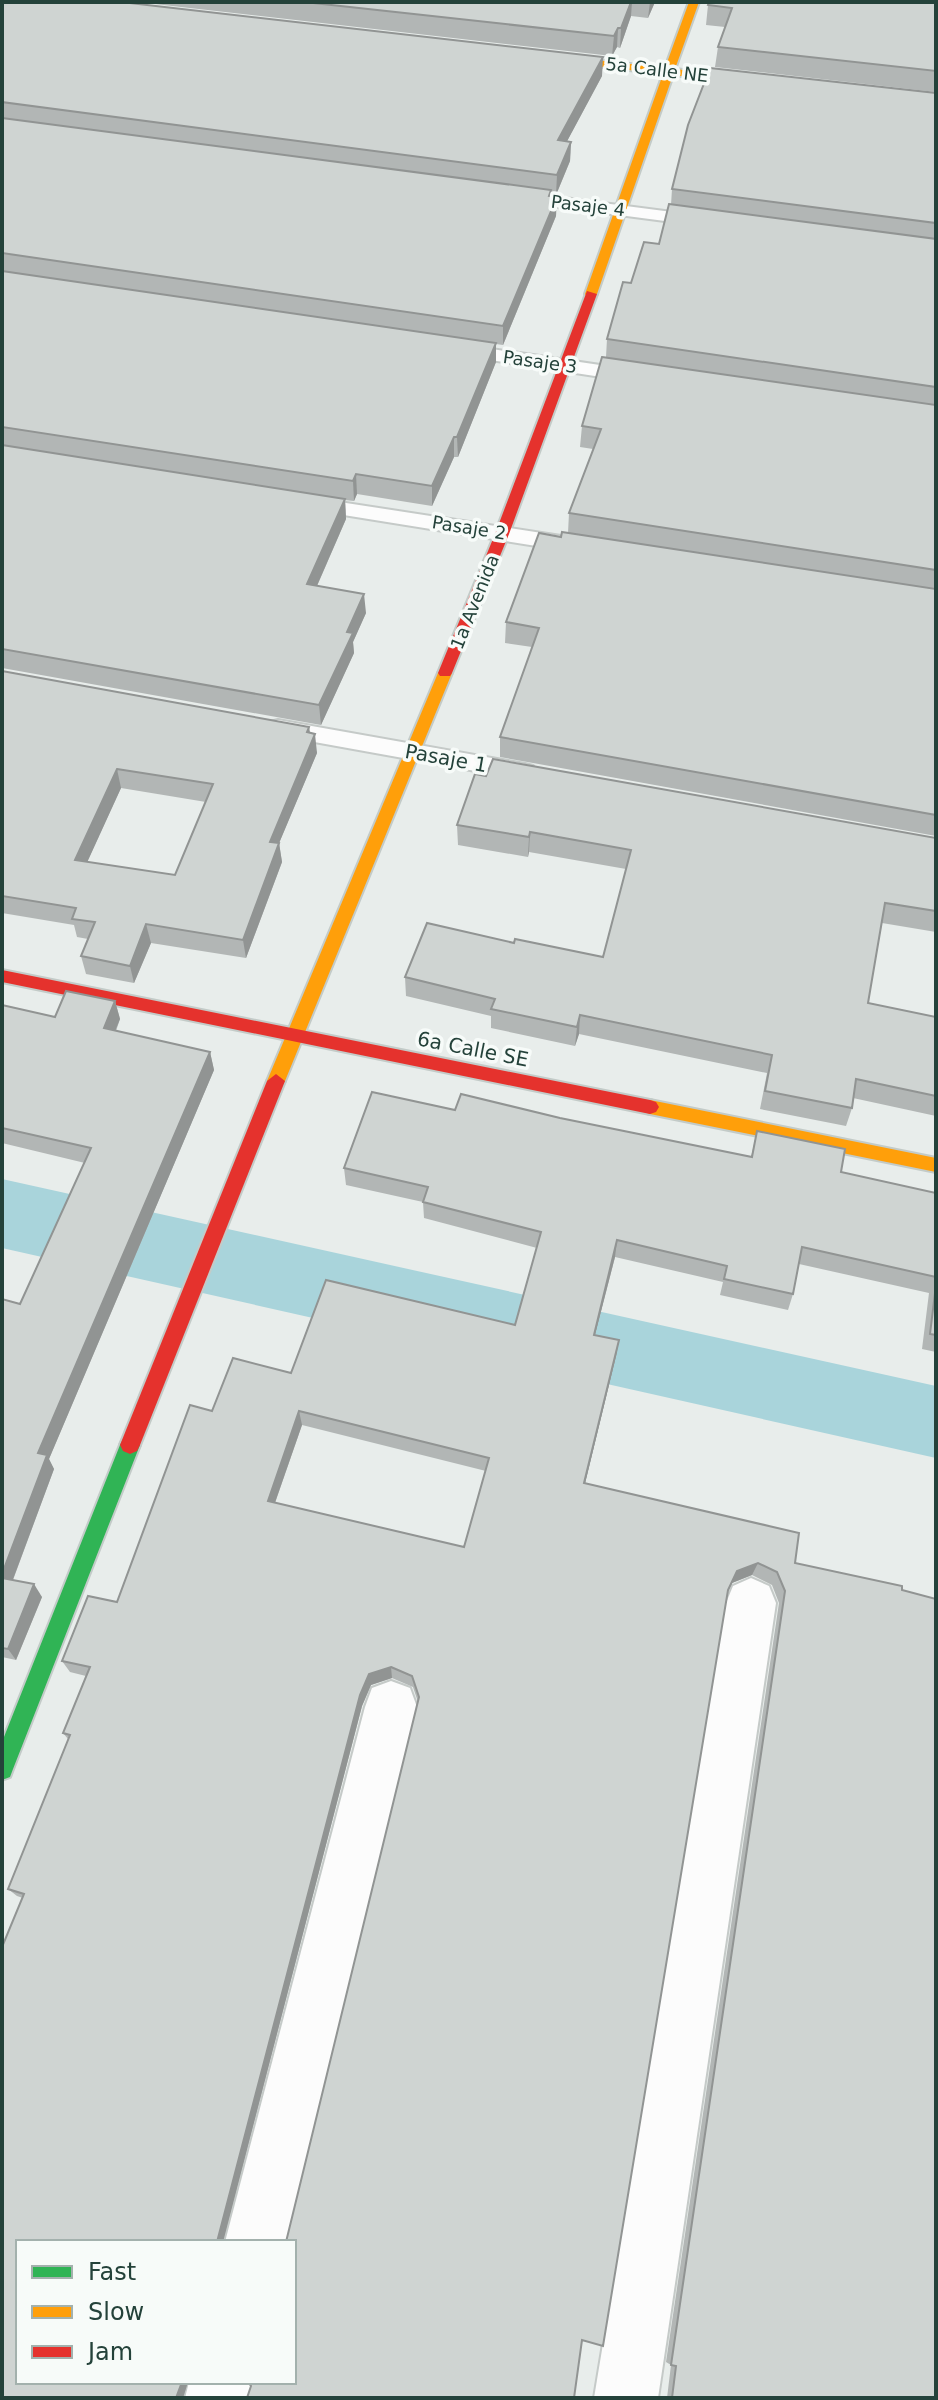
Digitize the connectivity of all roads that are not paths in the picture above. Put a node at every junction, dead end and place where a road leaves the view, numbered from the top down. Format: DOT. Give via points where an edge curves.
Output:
graph roads {
  1 [pos="694,2"];
  2 [pos="529,55"];
  3 [pos="670,71"];
  4 [pos="779,84"];
  5 [pos="494,193"];
  6 [pos="621,210"];
  7 [pos="715,223"];
  8 [pos="441,347"];
  9 [pos="566,366"];
  10 [pos="658,379"];
  11 [pos="283,499"];
  12 [pos="502,534"];
  13 [pos="595,548"];
  14 [pos="261,725"];
  15 [pos="414,752"];
  16 [pos="552,777"];
  17 [pos="2,976"];
  18 [pos="295,1036"];
  19 [pos="936,1165"];
  20 [pos="751,1603"];
  21 [pos="391,1707"];
  22 [pos="2,1769"];
  23 [pos="257,2240"];
  24 [pos="626,2398"];
  1 -- 3 [label="street, 1a Avenida"];
  2 -- 3 [label="street, 5a Calle NE"];
  3 -- 4 [label="street, 5a Calle NE"];
  3 -- 6 [label="street, 1a Avenida"];
  5 -- 6 [label="lane, Pasaje 4"];
  6 -- 7 [label="lane, Pasaje 4"];
  6 -- 9 [label="street, 1a Avenida"];
  8 -- 9 [label="lane, Pasaje 3"];
  9 -- 10 [label="lane, Pasaje 3"];
  9 -- 12 [label="street, 1a Avenida"];
  11 -- 12 [label="lane, Pasaje 2"];
  12 -- 13 [label="lane, Pasaje 2"];
  12 -- 15 [label="street, 1a Avenida"];
  14 -- 15 [label="lane, Pasaje 1"];
  15 -- 16 [label="lane, Pasaje 1"];
  15 -- 18 [label="street, 1a Avenida"];
  17 -- 18 [label="street, 6a Calle SE"];
  18 -- 19 [label="street, 6a Calle SE"];
  18 -- 22 [label="street, 1a Avenida"];
  20 -- 24 [label="street"];
  21 -- 23 [label="street"];
}
